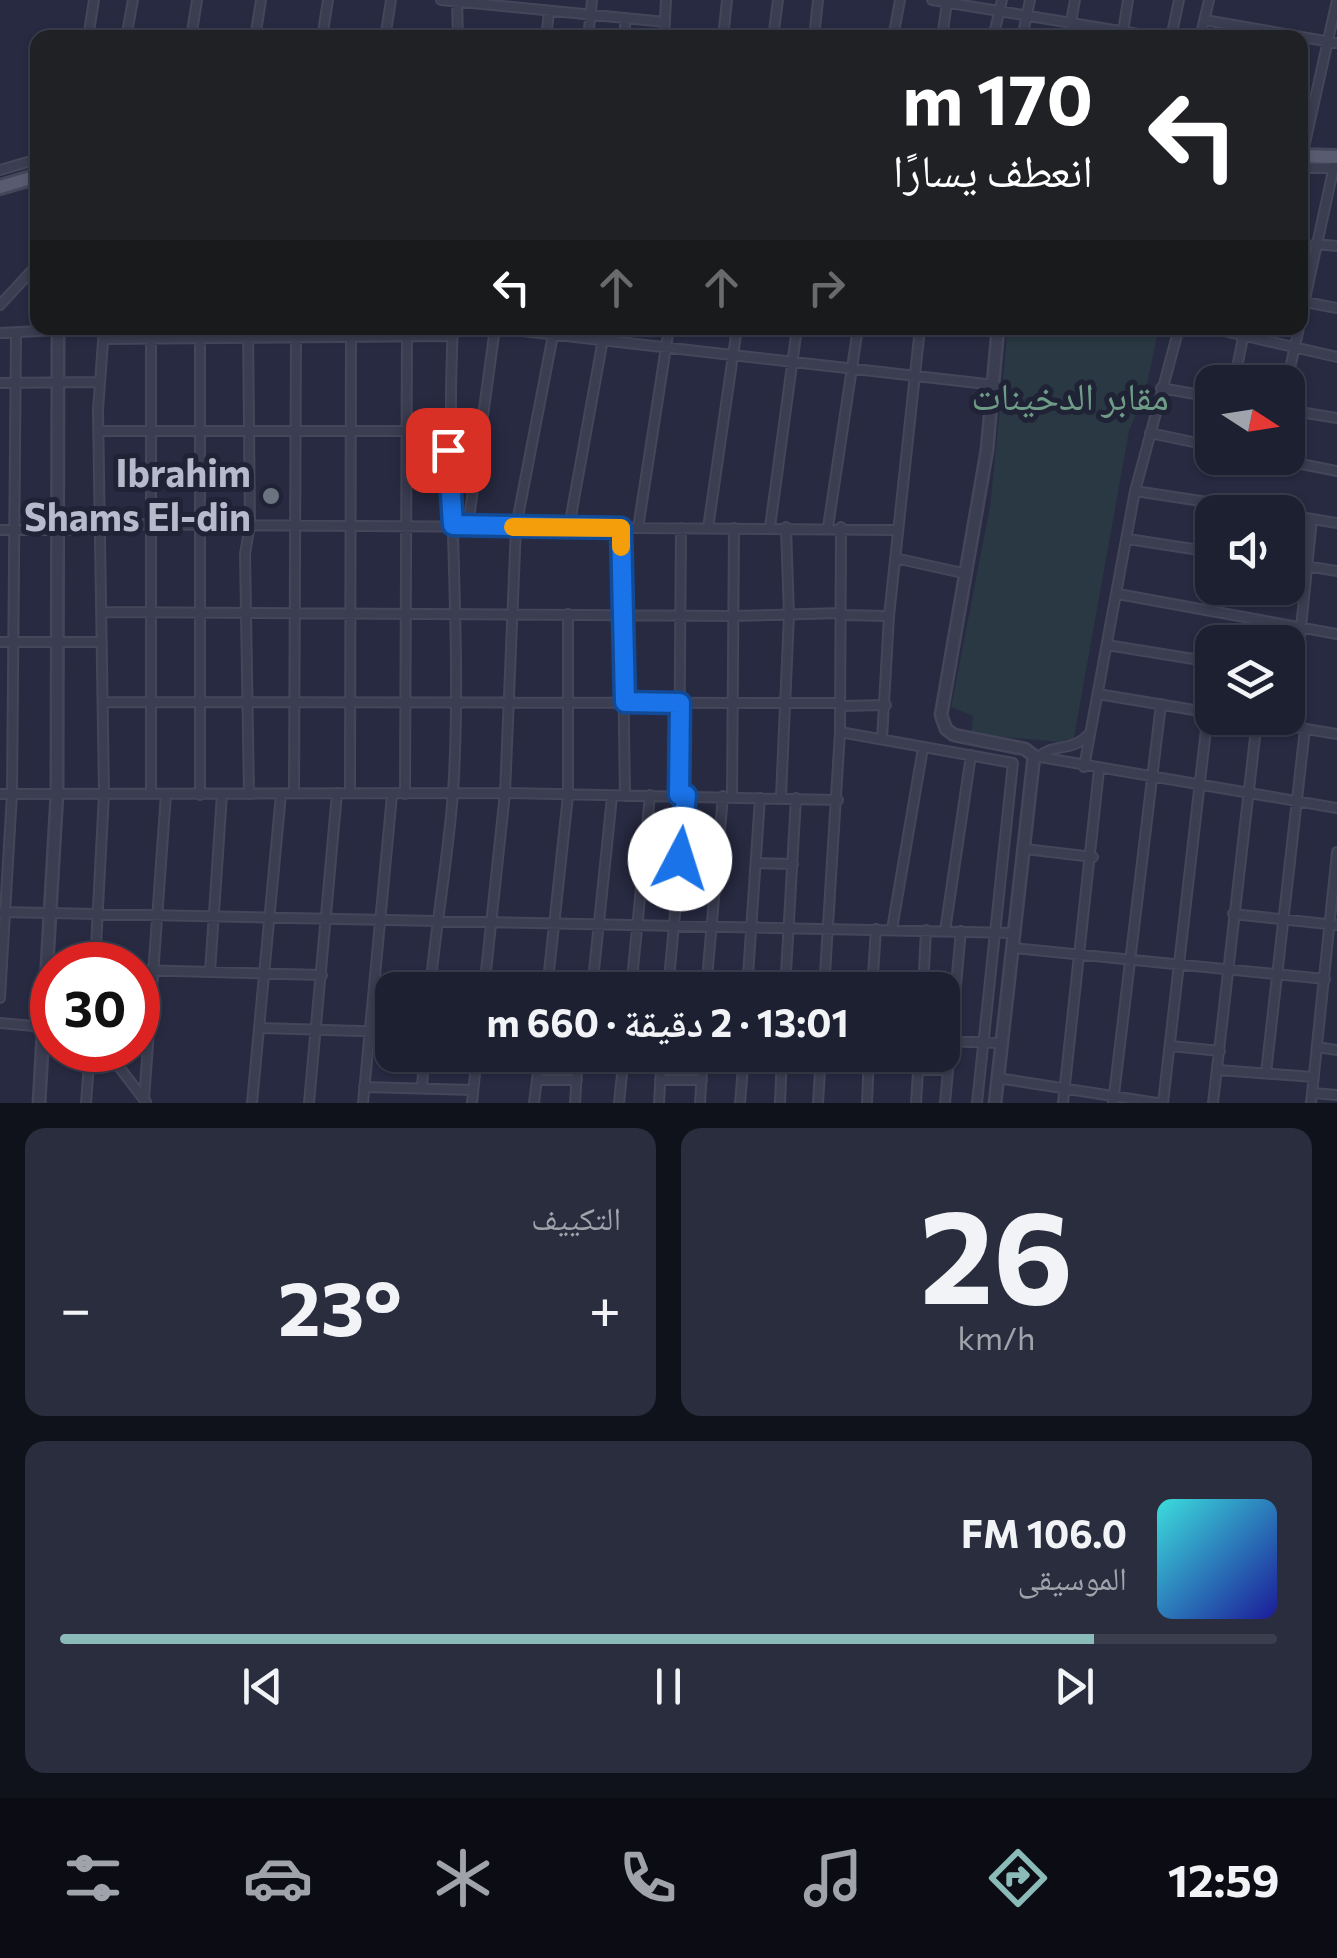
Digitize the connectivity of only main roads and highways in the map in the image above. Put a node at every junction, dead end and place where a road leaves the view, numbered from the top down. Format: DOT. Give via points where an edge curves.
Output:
graph roads {
  1 [pos="1337,148"];
  2 [pos="1308,150"];
  3 [pos="1308,153"];
  4 [pos="1335,162"];
  5 [pos="30,169"];
  6 [pos="0,178"];
  7 [pos="30,178"];
  8 [pos="0,187"];
  1 -- 2 [label="main road"];
  3 -- 4 [label="main road"];
  5 -- 6 [label="main road"];
  7 -- 8 [label="main road"];
}
